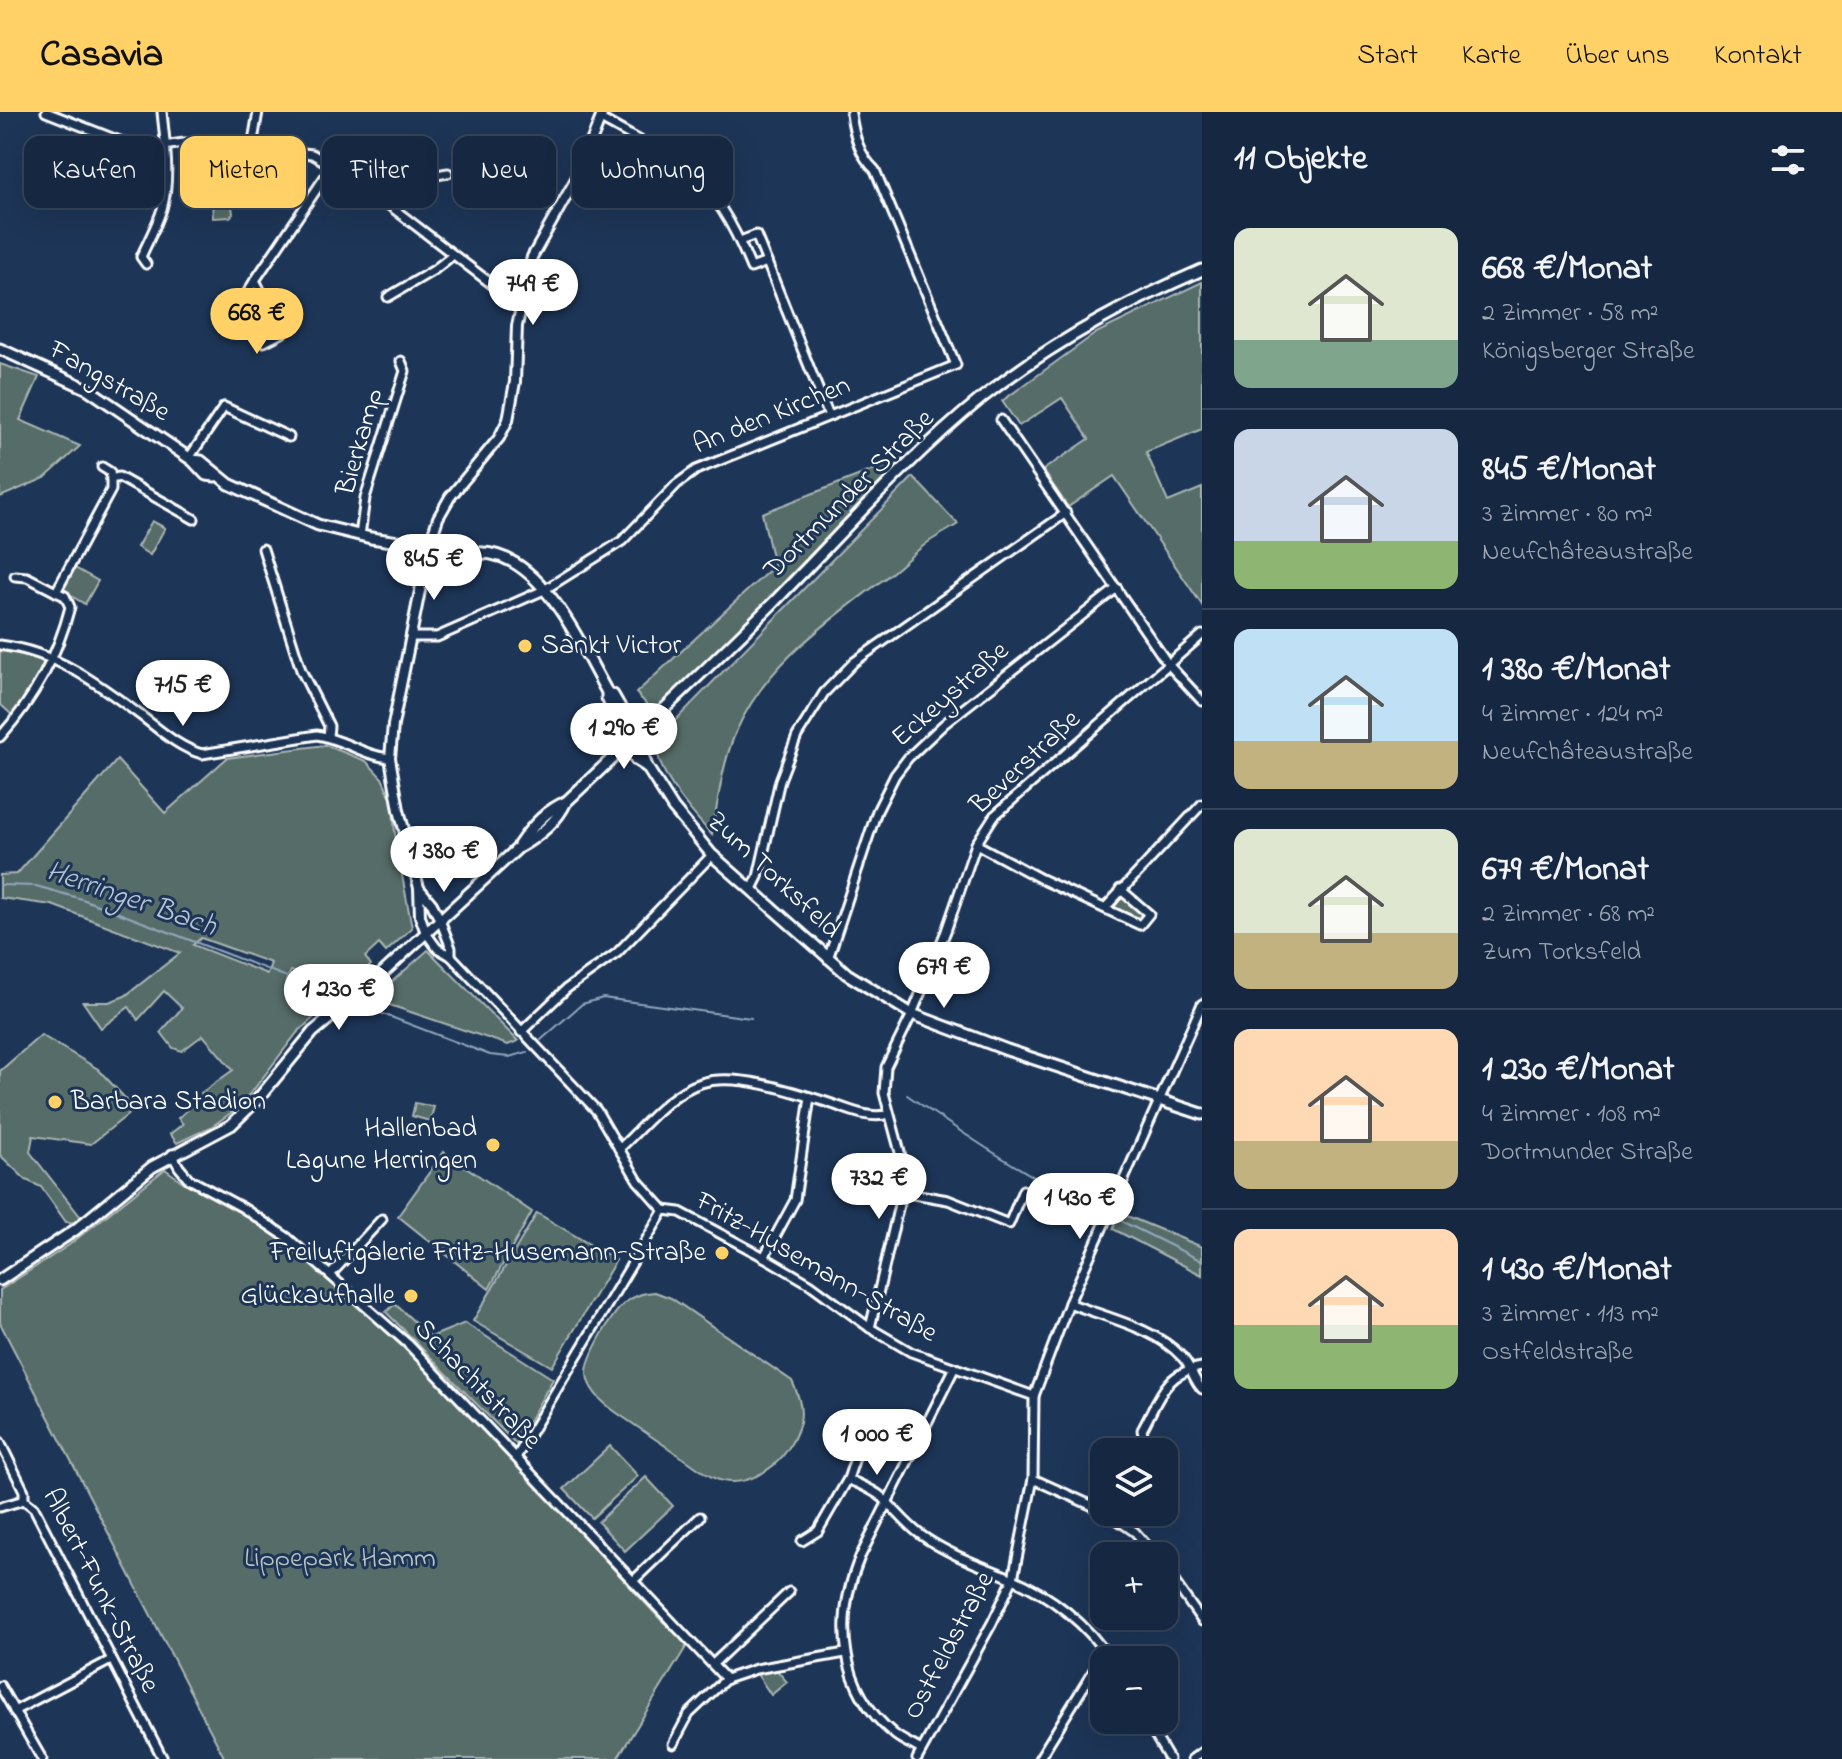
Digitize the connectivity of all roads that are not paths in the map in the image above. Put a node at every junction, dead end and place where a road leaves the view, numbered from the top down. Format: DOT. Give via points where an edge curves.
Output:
graph roads {
  1 [pos="46,112"];
  2 [pos="162,112"];
  3 [pos="258,112"];
  4 [pos="851,114"];
  5 [pos="602,115"];
  6 [pos="254,136"];
  7 [pos="166,145"];
  8 [pos="180,145"];
  9 [pos="448,173"];
  10 [pos="437,175"];
  11 [pos="322,181"];
  12 [pos="393,208"];
  13 [pos="740,241"];
  14 [pos="453,255"];
  15 [pos="767,262"];
  16 [pos="146,264"];
  17 [pos="1202,270"];
  18 [pos="255,280"];
  19 [pos="388,297"];
  20 [pos="521,301"];
  21 [pos="0,349"];
  22 [pos="401,361"];
  23 [pos="829,416"];
  24 [pos="1001,420"];
  25 [pos="289,437"];
  26 [pos="190,459"];
  27 [pos="102,467"];
  28 [pos="111,479"];
  29 [pos="1066,513"];
  30 [pos="194,519"];
  31 [pos="360,536"];
  32 [pos="429,546"];
  33 [pos="263,549"];
  34 [pos="15,576"];
  35 [pos="1117,588"];
  36 [pos="544,590"];
  37 [pos="56,592"];
  38 [pos="1202,635"];
  39 [pos="411,637"];
  40 [pos="0,645"];
  41 [pos="52,659"];
  42 [pos="1168,664"];
  43 [pos="607,692"];
  44 [pos="1202,701"];
  45 [pos="0,737"];
  46 [pos="328,737"];
  47 [pos="637,737"];
  48 [pos="628,745"];
  49 [pos="390,758"];
  50 [pos="647,767"];
  51 [pos="1202,804"];
  52 [pos="976,844"];
  53 [pos="712,855"];
  54 [pos="419,888"];
  55 [pos="752,889"];
  56 [pos="1120,889"];
  57 [pos="1105,908"];
  58 [pos="440,920"];
  59 [pos="426,933"];
  60 [pos="451,956"];
  61 [pos="828,959"];
  62 [pos="1202,1004"];
  63 [pos="912,1014"];
  64 [pos="521,1032"];
  65 [pos="810,1097"];
  66 [pos="1160,1100"];
  67 [pos="889,1114"];
  68 [pos="1202,1114"];
  69 [pos="619,1149"];
  70 [pos="172,1154"];
  71 [pos="1023,1190"];
  72 [pos="902,1192"];
  73 [pos="664,1210"];
  74 [pos="382,1219"];
  75 [pos="764,1257"];
  76 [pos="331,1274"];
  77 [pos="0,1280"];
  78 [pos="1069,1303"];
  79 [pos="870,1328"];
  80 [pos="1202,1367"];
  81 [pos="954,1369"];
  82 [pos="1190,1369"];
  83 [pos="1202,1389"];
  84 [pos="1034,1396"];
  85 [pos="1144,1438"];
  86 [pos="0,1442"];
  87 [pos="853,1449"];
  88 [pos="517,1456"];
  89 [pos="848,1479"];
  90 [pos="1033,1479"];
  91 [pos="24,1500"];
  92 [pos="887,1502"];
  93 [pos="1090,1505"];
  94 [pos="0,1507"];
  95 [pos="700,1517"];
  96 [pos="1126,1526"];
  97 [pos="802,1541"];
  98 [pos="1144,1542"];
  99 [pos="1013,1579"];
  100 [pos="633,1581"];
  101 [pos="1178,1587"];
  102 [pos="789,1592"];
  103 [pos="1202,1621"];
  104 [pos="1100,1646"];
  105 [pos="845,1653"];
  106 [pos="111,1660"];
  107 [pos="713,1664"];
  108 [pos="1090,1676"];
  109 [pos="726,1679"];
  110 [pos="1,1689"];
  111 [pos="14,1711"];
  112 [pos="1154,1734"];
  113 [pos="673,1744"];
  114 [pos="921,1750"];
  115 [pos="1202,1752"];
  116 [pos="42,1759"];
  117 [pos="163,1759"];
  118 [pos="917,1759"];
  119 [pos="1039,1759"];
  120 [pos="1169,1759"];
  121 [pos="1192,1759"];
  1 -- 7 [label="street" via="130,145"];
  2 -- 7 [label="street"];
  3 -- 6 [label="street"];
  4 -- 23 [label="street, An den Kirchen" via="864,159 875,170 956,365"];
  5 -- 13 [label="street" via="682,166 707,190"];
  5 -- 20 [label="street" via="577,177 538,243"];
  7 -- 8 [label="street"];
  7 -- 16 [label="street" via="165,195 141,257"];
  9 -- 10 [label="street"];
  11 -- 18 [label="street"];
  12 -- 14 [label="street"];
  13 -- 15 [label="street" via="751,268"];
  13 -- 15 [label="street" via="756,235"];
  14 -- 19 [label="street"];
  14 -- 20 [label="street"];
  15 -- 23 [label="street"];
  17 -- 47 [label="main road, Dortmunder Straße" via="1094,322 981,399 914,458"];
  18 -- 18 [label="street" via="243,300 264,342 282,333"];
  20 -- 32 [label="street" via="508,420 450,497"];
  21 -- 26 [label="main road, Fangstraße" via="88,389"];
  22 -- 31 [label="street, Bierkamp" via="405,371 365,498"];
  23 -- 36 [label="street, An den Kirchen" via="696,470 622,541"];
  24 -- 29 [label="street"];
  25 -- 26 [label="street" via="224,407"];
  26 -- 31 [label="main road, Fangstraße" via="206,475 288,513"];
  27 -- 28 [label="street"];
  28 -- 30 [label="street" via="119,477"];
  28 -- 37 [label="street" via="111,490"];
  29 -- 35 [label="street"];
  29 -- 55 [label="street" via="854,662 824,693 797,736 780,780"];
  31 -- 32 [label="main road, Fangstraße"];
  32 -- 36 [label="main road, Fangstraße" via="475,553 534,580"];
  32 -- 39 [label="street"];
  33 -- 46 [label="street" via="301,670 329,726"];
  34 -- 37 [label="street"];
  35 -- 42 [label="street"];
  35 -- 61 [label="street, Eckeystraße" via="908,758 877,811"];
  36 -- 39 [label="street, An den Kirchen" via="437,637"];
  36 -- 43 [label="main road, Fangstraße"];
  37 -- 41 [label="street" via="70,607"];
  38 -- 42 [label="street, Beverstraße"];
  39 -- 49 [label="street"];
  40 -- 41 [label="street"];
  41 -- 45 [label="street" via="36,693"];
  41 -- 46 [label="street" via="86,675 169,738 197,752"];
  42 -- 44 [label="street"];
  42 -- 52 [label="street, Beverstraße" via="994,816"];
  43 -- 47 [label="main road, Fangstraße"];
  43 -- 48 [label="main road, Fangstraße"];
  46 -- 49 [label="street" via="365,754"];
  47 -- 48 [label="main road, Dortmunder Straße"];
  47 -- 50 [label="main road, Zum Torksfeld"];
  48 -- 50 [label="main road, Zum Torksfeld"];
  48 -- 58 [label="main road, Dortmunder Straße" via="566,802 558,816"];
  49 -- 54 [label="street"];
  50 -- 53 [label="main road, Zum Torksfeld"];
  51 -- 56 [label="street"];
  52 -- 57 [label="street"];
  52 -- 63 [label="street, Beverstraße"];
  53 -- 55 [label="main road, Zum Torksfeld"];
  53 -- 64 [label="street" via="617,953 566,989"];
  54 -- 58 [label="street"];
  54 -- 59 [label="street"];
  55 -- 61 [label="main road, Zum Torksfeld"];
  56 -- 57 [label="street"];
  56 -- 57 [label="street" via="1149,914 1140,925"];
  58 -- 59 [label="main road, Dortmunder Straße"];
  58 -- 60 [label="street, Fritz-Husemann-Straße"];
  59 -- 60 [label="street, Fritz-Husemann-Straße"];
  59 -- 70 [label="main road, Dortmunder Straße" via="313,1032 240,1117"];
  60 -- 64 [label="street, Fritz-Husemann-Straße"];
  61 -- 63 [label="main road, Zum Torksfeld"];
  62 -- 66 [label="street, Ostfeldstraße"];
  63 -- 66 [label="main road, Zum Torksfeld"];
  63 -- 67 [label="street, Beverstraße" via="886,1067"];
  64 -- 69 [label="street, Fritz-Husemann-Straße" via="597,1111"];
  65 -- 67 [label="street" via="868,1115"];
  65 -- 69 [label="street" via="737,1080 700,1083 670,1101"];
  65 -- 75 [label="street" via="795,1200"];
  66 -- 68 [label="main road, Zum Torksfeld"];
  66 -- 78 [label="street, Ostfeldstraße"];
  67 -- 72 [label="street, Beverstraße" via="901,1156"];
  69 -- 73 [label="street, Fritz-Husemann-Straße"];
  70 -- 76 [label="street, Schachtstraße" via="189,1179 277,1230"];
  70 -- 77 [label="main road, Dortmunder Straße"];
  71 -- 72 [label="street" via="1009,1224 948,1200"];
  72 -- 79 [label="street, Beverstraße"];
  73 -- 75 [label="street, Fritz-Husemann-Straße" via="680,1212"];
  73 -- 88 [label="street"];
  74 -- 76 [label="street"];
  75 -- 79 [label="street, Fritz-Husemann-Straße"];
  76 -- 88 [label="street, Schachtstraße"];
  78 -- 82 [label="street" via="1165,1343"];
  78 -- 84 [label="street, Ostfeldstraße"];
  79 -- 81 [label="street, Fritz-Husemann-Straße"];
  80 -- 82 [label="street"];
  81 -- 84 [label="street, Fritz-Husemann-Straße"];
  81 -- 92 [label="street"];
  82 -- 83 [label="street"];
  82 -- 85 [label="street" via="1172,1378 1142,1430"];
  84 -- 90 [label="street, Ostfeldstraße"];
  86 -- 91 [label="street, Albert-Funk-Straße"];
  87 -- 89 [label="street"];
  88 -- 100 [label="street, Schachtstraße"];
  89 -- 92 [label="street"];
  89 -- 97 [label="street" via="818,1531"];
  90 -- 93 [label="street"];
  90 -- 99 [label="street, Ostfeldstraße"];
  91 -- 94 [label="street"];
  91 -- 106 [label="street, Albert-Funk-Straße" via="34,1508"];
  92 -- 99 [label="street" via="922,1536"];
  92 -- 105 [label="street" via="852,1576 844,1610"];
  95 -- 100 [label="street"];
  96 -- 98 [label="street"];
  99 -- 104 [label="street" via="1064,1610"];
  99 -- 114 [label="street, Ostfeldstraße"];
  100 -- 107 [label="street, Schachtstraße"];
  101 -- 103 [label="street"];
  102 -- 107 [label="street"];
  105 -- 109 [label="street"];
  105 -- 114 [label="street" via="870,1709 894,1734"];
  106 -- 111 [label="street"];
  106 -- 117 [label="street, Albert-Funk-Straße"];
  107 -- 109 [label="street, Schachtstraße"];
  108 -- 119 [label="street"];
  109 -- 113 [label="street" via="689,1714"];
  110 -- 111 [label="street"];
  111 -- 116 [label="street"];
  112 -- 120 [label="street"];
  114 -- 118 [label="street, Ostfeldstraße"];
  115 -- 121 [label="street"];
}
